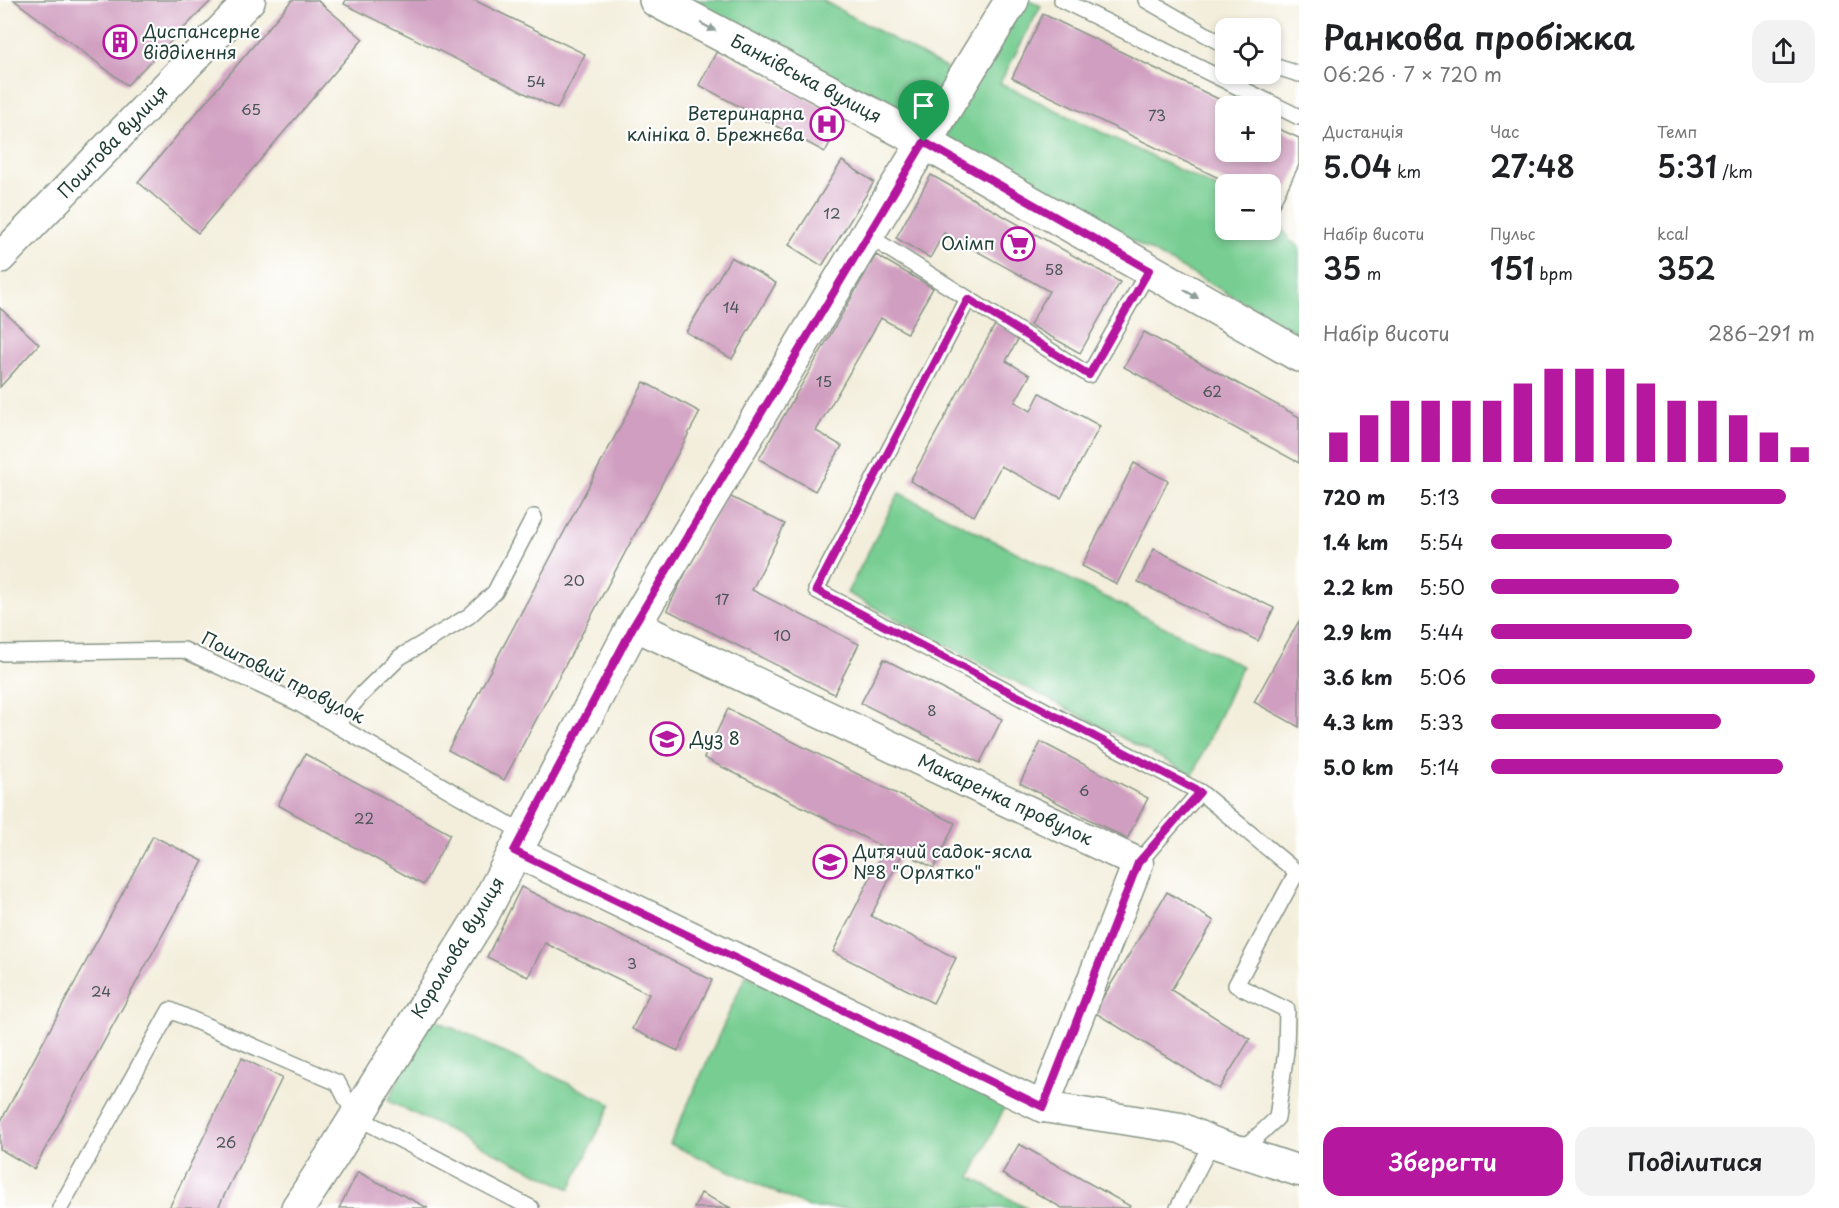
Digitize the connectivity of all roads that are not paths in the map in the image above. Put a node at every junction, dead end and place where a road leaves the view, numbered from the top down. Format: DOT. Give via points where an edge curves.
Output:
graph roads {
  1 [pos="250,0"];
  2 [pos="657,0"];
  3 [pos="1012,0"];
  4 [pos="1062,0"];
  5 [pos="1146,0"];
  6 [pos="1215,40"];
  7 [pos="1281,68"];
  8 [pos="1299,74"];
  9 [pos="1299,117"];
  10 [pos="924,142"];
  11 [pos="867,235"];
  12 [pos="0,258"];
  13 [pos="1149,270"];
  14 [pos="968,299"];
  15 [pos="1299,355"];
  16 [pos="534,517"];
  17 [pos="634,625"];
  18 [pos="0,653"];
  19 [pos="336,725"];
  20 [pos="1200,792"];
  21 [pos="519,842"];
  22 [pos="1138,863"];
  23 [pos="1298,873"];
  24 [pos="1043,1107"];
  25 [pos="355,1116"];
  26 [pos="1212,1142"];
  27 [pos="1299,1171"];
  28 [pos="60,1208"];
  29 [pos="297,1208"];
  30 [pos="531,1208"];
  31 [pos="1178,1208"];
  1 -- 12 [label="street, Поштова вулиця"];
  2 -- 10 [label="street, Банківська вулиця, one-way"];
  3 -- 10 [label="street, Корольова вулиця"];
  4 -- 9 [label="lane"];
  5 -- 6 [label="lane"];
  7 -- 8 [label="lane"];
  10 -- 11 [label="street, Корольова вулиця"];
  10 -- 13 [label="street, Банківська вулиця"];
  11 -- 14 [label="lane"];
  11 -- 17 [label="street, Корольова вулиця"];
  13 -- 14 [label="lane" via="1089,375"];
  13 -- 15 [label="street, Банківська вулиця, one-way"];
  14 -- 20 [label="lane" via="816,590"];
  16 -- 19 [label="lane" via="495,592 469,616 400,657"];
  17 -- 21 [label="street, Корольова вулиця"];
  17 -- 22 [label="street, Макаренка провулок"];
  18 -- 19 [label="lane, Поштовий провулок" via="184,650"];
  19 -- 21 [label="lane, Поштовий провулок"];
  20 -- 22 [label="lane"];
  20 -- 23 [label="lane"];
  21 -- 24 [label="street"];
  21 -- 25 [label="street, Корольова вулиця" via="483,913"];
  22 -- 24 [label="street"];
  23 -- 26 [label="lane" via="1236,985 1287,1010 1287,1051 1277,1118 1249,1144"];
  24 -- 26 [label="street" via="1181,1128"];
  25 -- 28 [label="lane" via="338,1083 170,1010"];
  25 -- 29 [label="street, Корольова вулиця"];
  25 -- 30 [label="lane"];
  26 -- 27 [label="street"];
  26 -- 31 [label="lane"];
}
